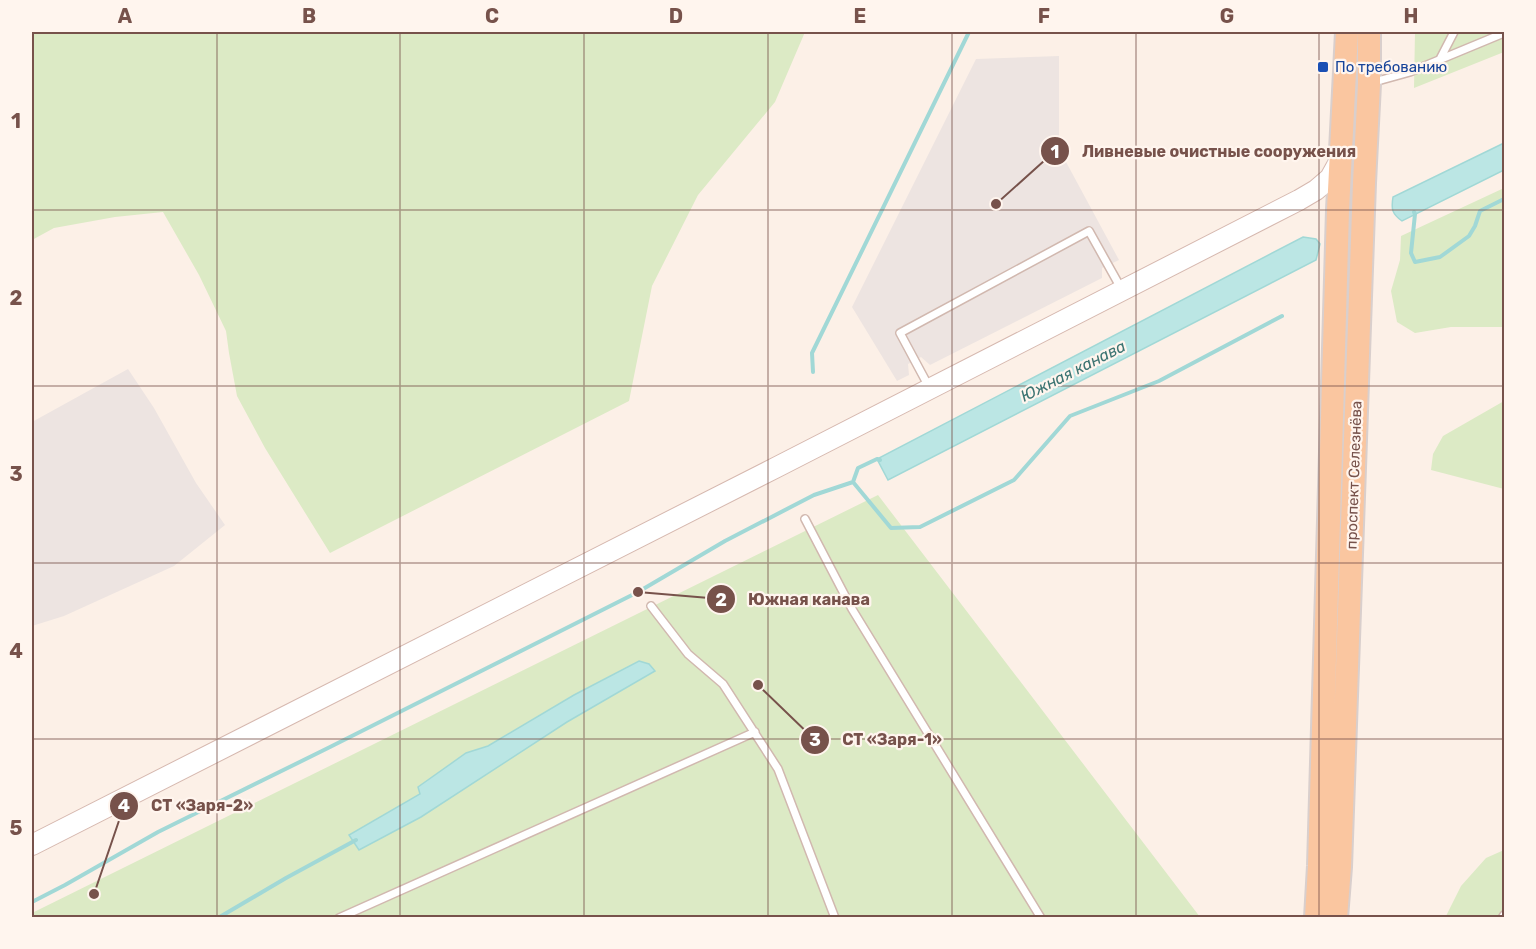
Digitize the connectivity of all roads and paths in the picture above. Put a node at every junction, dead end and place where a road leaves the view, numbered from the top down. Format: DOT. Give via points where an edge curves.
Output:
graph roads {
  1 [pos="1347,32"];
  2 [pos="1369,32"];
  3 [pos="1454,32"];
  4 [pos="1504,33"];
  5 [pos="1440,59"];
  6 [pos="1369,84"];
  7 [pos="1341,160"];
  8 [pos="1305,196"];
  9 [pos="1338,210"];
  10 [pos="1122,291"];
  11 [pos="930,389"];
  12 [pos="805,519"];
  13 [pos="651,606"];
  14 [pos="755,732"];
  15 [pos="32,845"];
  16 [pos="339,918"];
  17 [pos="836,918"];
  18 [pos="1041,918"];
  19 [pos="1316,918"];
  20 [pos="1336,918"];
  1 -- 7 [label="main road, проспект Селезнёва"];
  2 -- 6 [label="main road, проспект Селезнёва"];
  3 -- 5 [label="lane"];
  4 -- 5 [label="lane"];
  5 -- 6 [label="lane"];
  6 -- 20 [label="main road, проспект Селезнёва"];
  7 -- 8 [label="main road" via="1330,178"];
  7 -- 9 [label="main road, проспект Селезнёва"];
  8 -- 9 [label="main road" via="1317,195"];
  8 -- 10 [label="main road"];
  9 -- 19 [label="main road, проспект Селезнёва"];
  10 -- 11 [label="main road"];
  10 -- 11 [label="lane" via="1089,231 900,333"];
  11 -- 15 [label="main road"];
  12 -- 18 [label="lane" via="852,609"];
  13 -- 14 [label="lane" via="688,654 723,684"];
  14 -- 16 [label="lane"];
  14 -- 17 [label="lane" via="778,769"];
}
